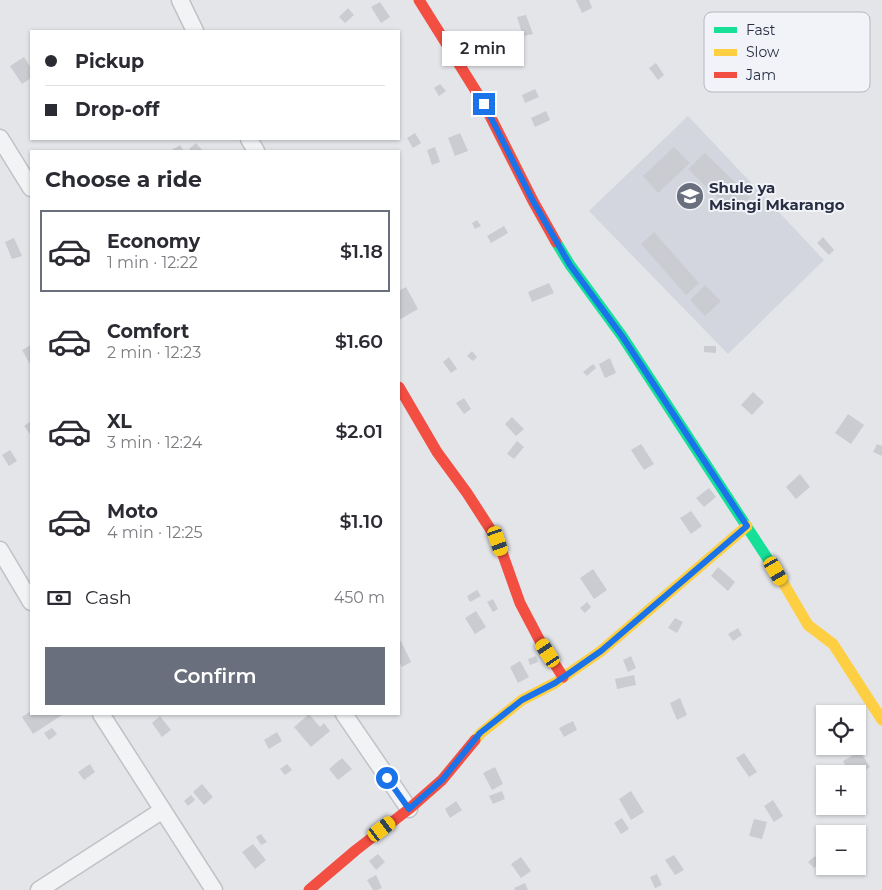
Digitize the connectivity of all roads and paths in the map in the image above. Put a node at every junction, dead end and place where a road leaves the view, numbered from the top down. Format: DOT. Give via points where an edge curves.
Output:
graph roads {
  1 [pos="180,0"];
  2 [pos="419,0"];
  3 [pos="195,30"];
  4 [pos="0,138"];
  5 [pos="30,186"];
  6 [pos="400,389"];
  7 [pos="747,526"];
  8 [pos="0,550"];
  9 [pos="30,600"];
  10 [pos="563,677"];
  11 [pos="102,715"];
  12 [pos="345,715"];
  13 [pos="882,720"];
  14 [pos="409,809"];
  15 [pos="163,810"];
  16 [pos="39,890"];
  17 [pos="214,890"];
  18 [pos="310,890"];
  1 -- 3 [label="street"];
  2 -- 7 [label="street" via="484,104 570,265 622,336"];
  4 -- 5 [label="street"];
  6 -- 10 [label="street" via="437,452 498,541 520,603"];
  7 -- 10 [label="street" via="601,651"];
  7 -- 13 [label="street" via="808,625 833,644"];
  8 -- 9 [label="street"];
  10 -- 14 [label="street" via="522,700 480,733 442,780"];
  11 -- 15 [label="street"];
  12 -- 14 [label="street"];
  14 -- 18 [label="street"];
  15 -- 16 [label="street"];
  15 -- 17 [label="street"];
}
